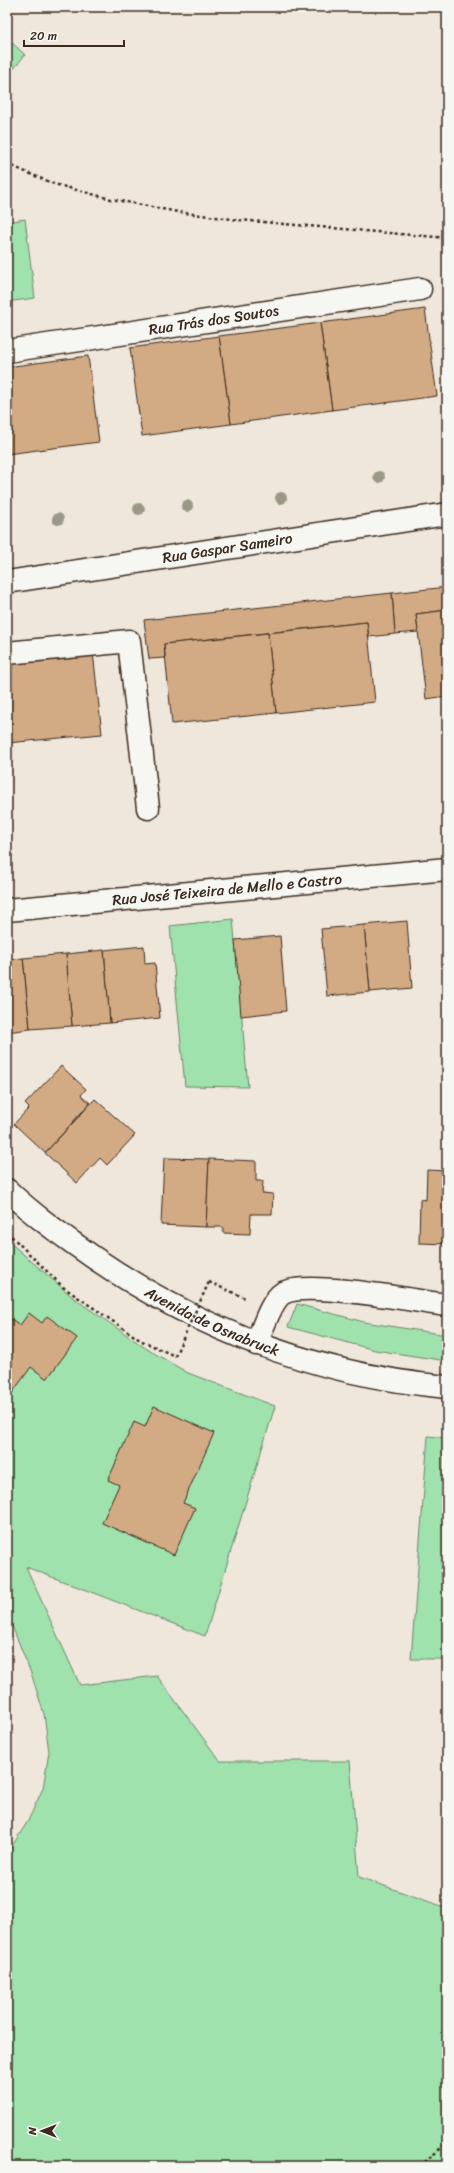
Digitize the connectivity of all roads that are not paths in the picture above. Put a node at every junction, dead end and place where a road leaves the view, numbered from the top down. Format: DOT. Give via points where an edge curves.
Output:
graph roads {
  1 [pos="420,290"];
  2 [pos="7,351"];
  3 [pos="447,514"];
  4 [pos="7,582"];
  5 [pos="7,654"];
  6 [pos="148,808"];
  7 [pos="447,869"];
  8 [pos="7,910"];
  9 [pos="7,1190"];
  10 [pos="447,1305"];
  11 [pos="256,1344"];
  12 [pos="447,1387"];
  1 -- 2 [label="main road, Rua Trás dos Soutos"];
  3 -- 4 [label="main road, Rua Gaspar Sameiro"];
  5 -- 6 [label="main road" via="129,641"];
  7 -- 8 [label="main road, Rua José Teixeira de Mello e Castro"];
  9 -- 11 [label="main road, Avenida de Osnabruck" via="70,1241 144,1290 184,1312"];
  10 -- 11 [label="main road" via="328,1289 298,1288 282,1294 272,1306"];
  11 -- 12 [label="main road, Avenida de Osnabruck" via="299,1359 360,1374 407,1384"];
}
